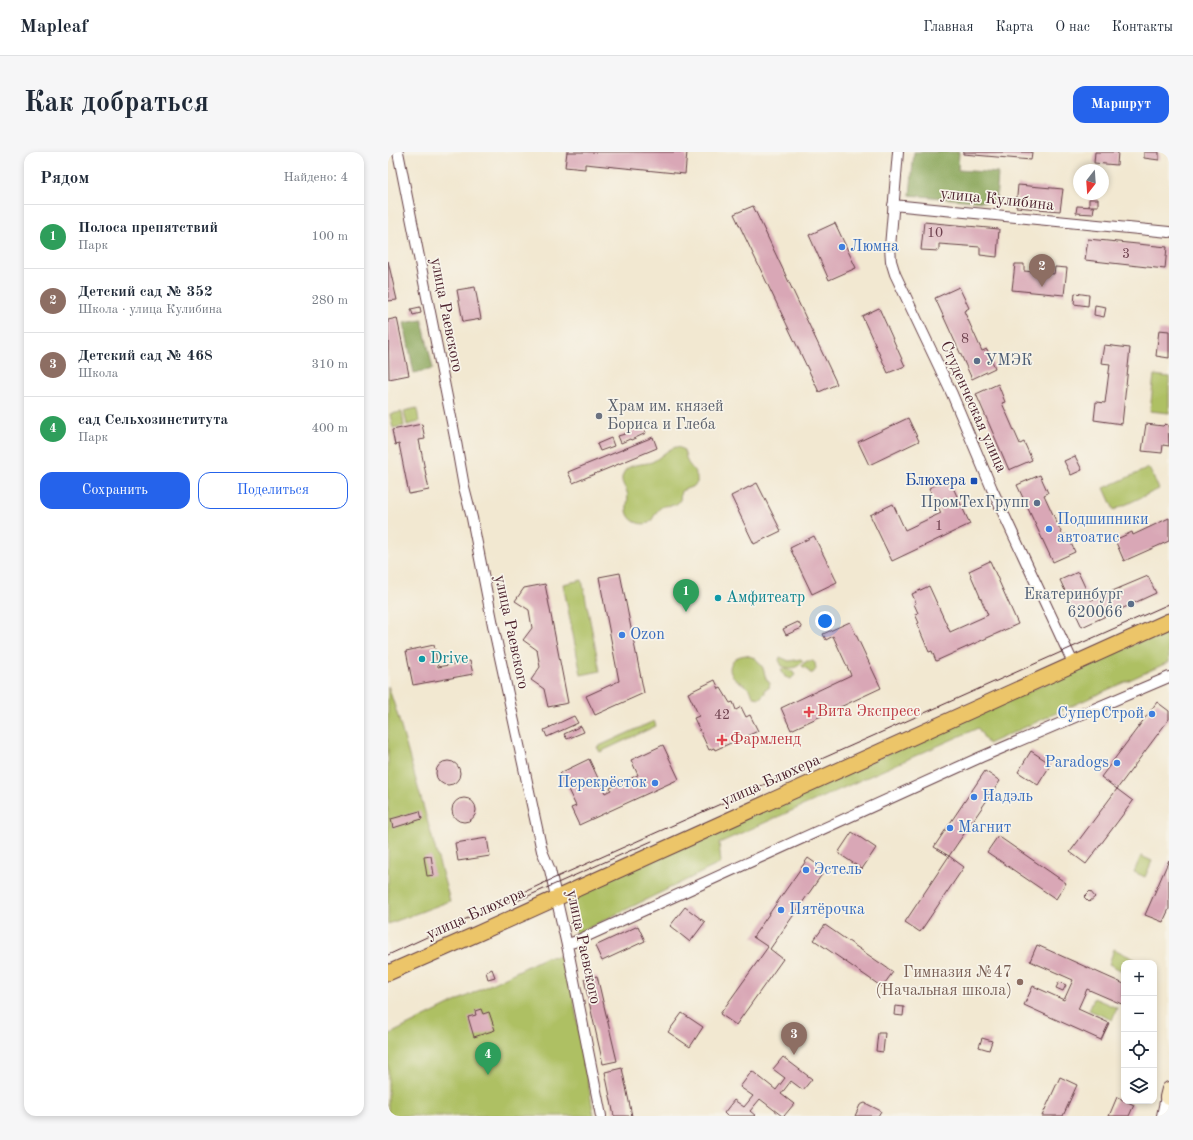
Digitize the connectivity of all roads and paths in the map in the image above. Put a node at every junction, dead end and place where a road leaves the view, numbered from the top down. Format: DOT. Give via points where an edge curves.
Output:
graph roads {
  1 [pos="398,152"];
  2 [pos="898,152"];
  3 [pos="893,205"];
  4 [pos="1169,232"];
  5 [pos="1169,621"];
  6 [pos="1074,665"];
  7 [pos="1169,677"];
  8 [pos="556,897"];
  9 [pos="567,944"];
  10 [pos="388,973"];
  11 [pos="1168,1095"];
  12 [pos="601,1116"];
  13 [pos="1163,1116"];
  1 -- 8 [label="street, улица Раевского" via="464,487 542,851 550,870"];
  2 -- 3 [label="street, Студенческая улица"];
  3 -- 4 [label="street, улица Кулибина"];
  3 -- 6 [label="street, Студенческая улица" via="890,247 895,274"];
  5 -- 6 [label="main road, улица Блюхера"];
  6 -- 8 [label="main road, улица Блюхера"];
  7 -- 9 [label="street" via="982,757"];
  8 -- 9 [label="street, улица Раевского"];
  8 -- 10 [label="main road, улица Блюхера"];
  9 -- 12 [label="street, улица Раевского"];
  11 -- 13 [label="street"];
}
